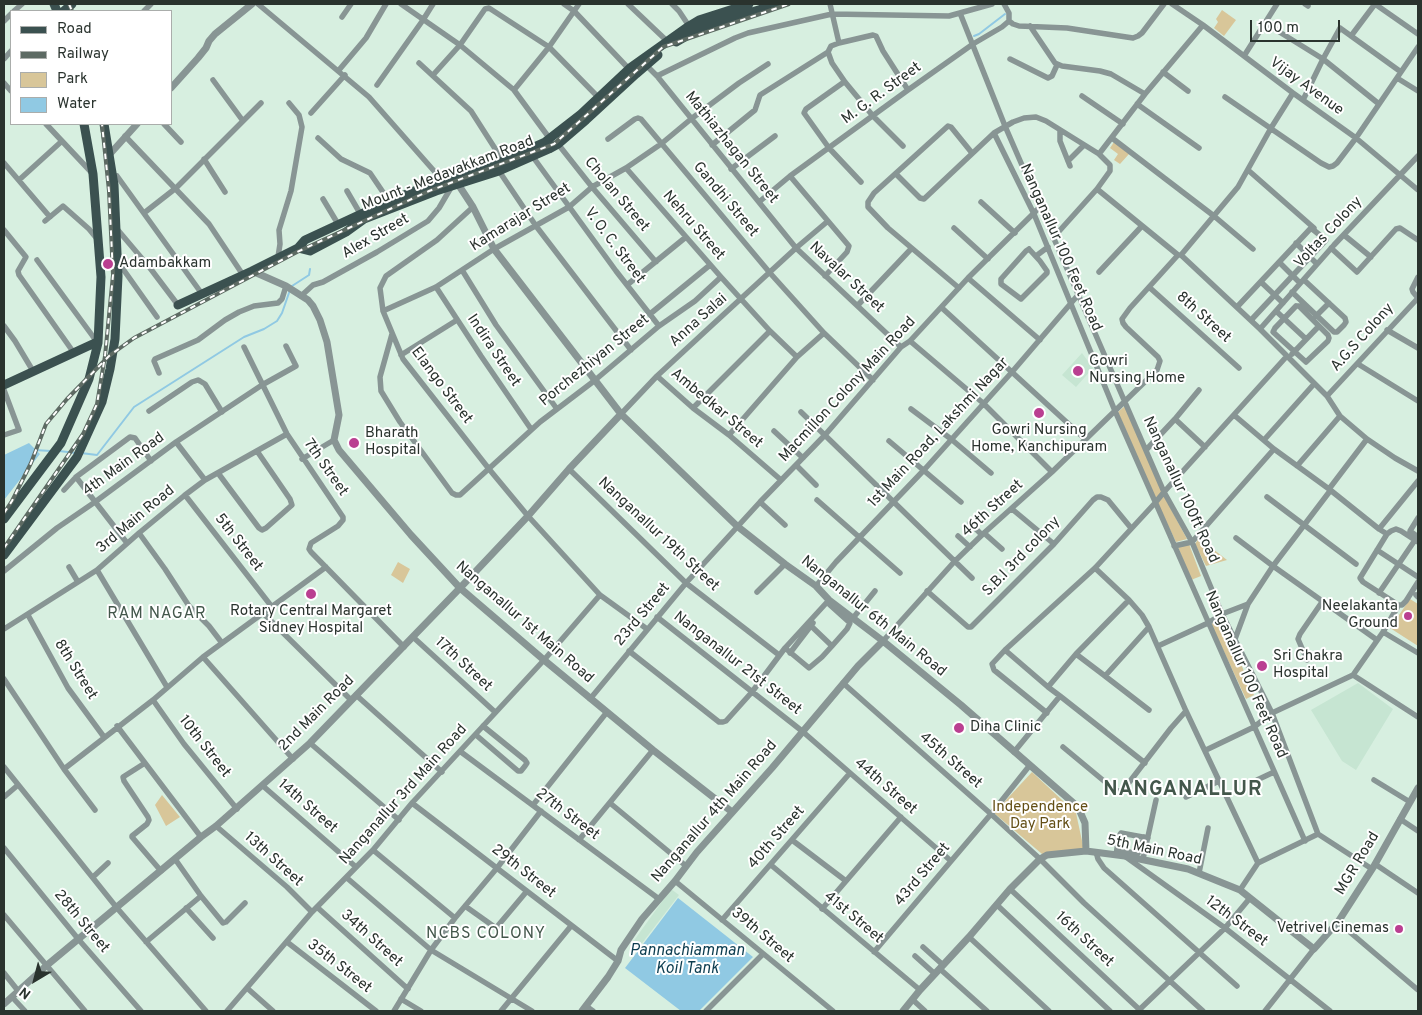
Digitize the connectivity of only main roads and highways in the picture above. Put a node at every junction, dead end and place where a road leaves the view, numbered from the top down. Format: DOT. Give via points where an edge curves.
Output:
graph roads {
  1 [pos="750,4"];
  2 [pos="778,4"];
  3 [pos="730,7"];
  4 [pos="642,64"];
  5 [pos="84,125"];
  6 [pos="104,125"];
  7 [pos="554,142"];
  8 [pos="454,182"];
  9 [pos="298,248"];
  10 [pos="178,305"];
  11 [pos="97,342"];
  12 [pos="4,384"];
  13 [pos="4,519"];
  14 [pos="4,555"];
  1 -- 3 [label="main road, Mount - Medavakkam Road"];
  2 -- 4 [label="main road, Mount - Medavakkam Road" via="700,28"];
  3 -- 4 [label="main road, Mount - Medavakkam Road" via="689,26"];
  4 -- 7 [label="main road, Mount - Medavakkam Road" via="586,120"];
  4 -- 7 [label="main road, Mount - Medavakkam Road" via="629,69"];
  5 -- 11 [label="main road" via="93,174 101,277"];
  6 -- 14 [label="main road" via="114,185 118,276 113,355 102,402 77,457"];
  7 -- 8 [label="main road, Mount - Medavakkam Road"];
  7 -- 8 [label="main road, Mount - Medavakkam Road" via="533,157 499,171"];
  8 -- 9 [label="main road, Mount - Medavakkam Road" via="364,220 310,251"];
  8 -- 9 [label="main road, Mount - Medavakkam Road" via="442,180 389,201 305,240"];
  9 -- 10 [label="main road, Mount - Medavakkam Road"];
  11 -- 12 [label="main road"];
  11 -- 13 [label="main road" via="89,379 61,443"];
}
